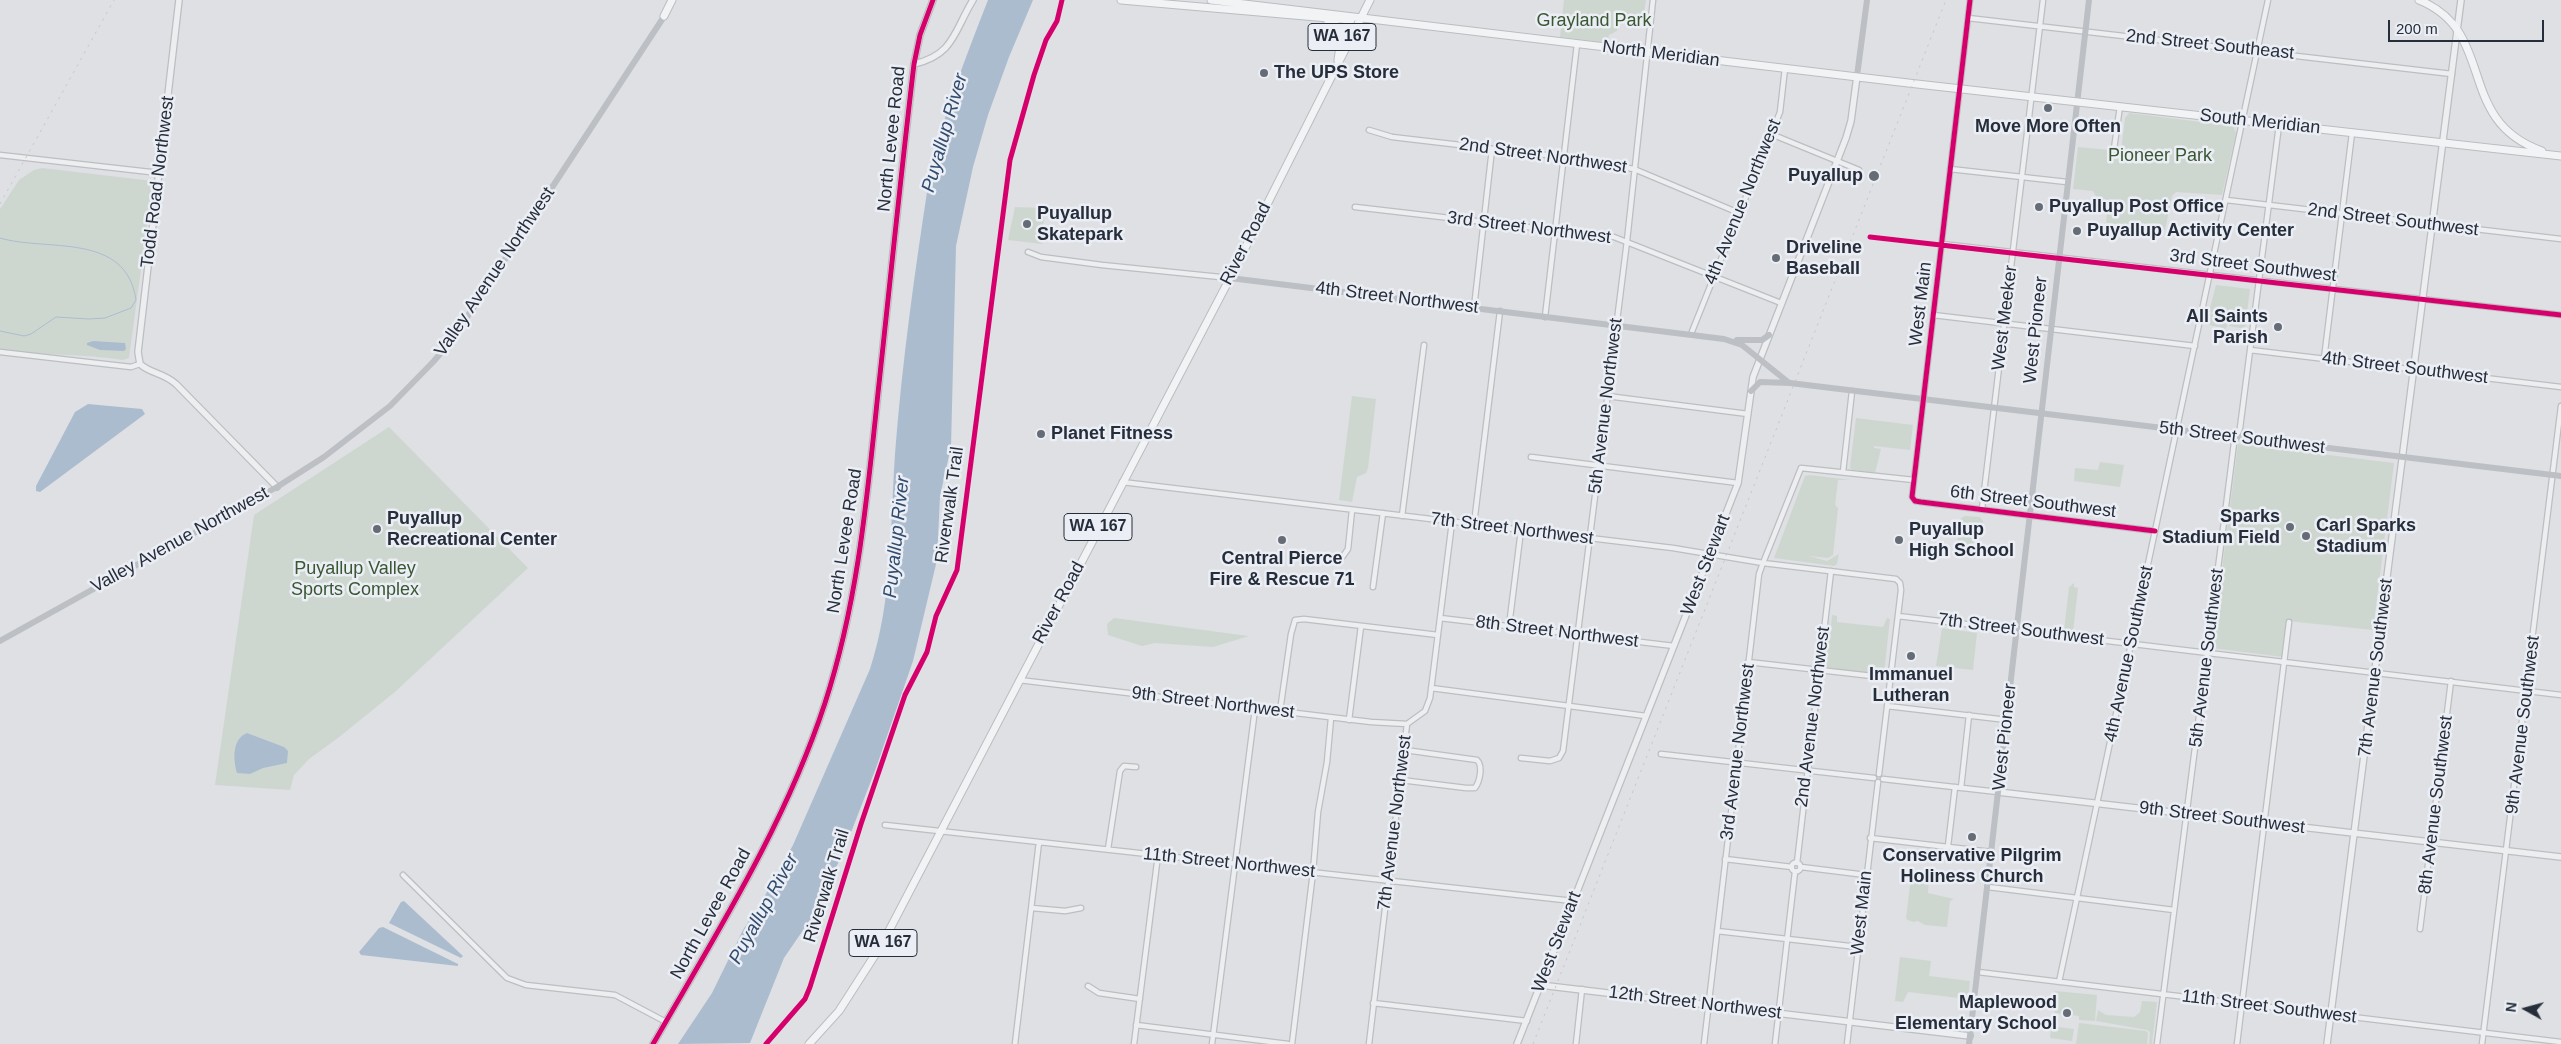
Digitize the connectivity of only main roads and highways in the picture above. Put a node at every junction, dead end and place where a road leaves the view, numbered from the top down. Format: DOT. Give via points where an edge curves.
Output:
graph roads {
  1 [pos="674,0"];
  2 [pos="1121,0"];
  3 [pos="1211,0"];
  4 [pos="1371,0"];
  5 [pos="1867,0"];
  6 [pos="2089,0"];
  7 [pos="2419,0"];
  8 [pos="664,16"];
  9 [pos="1313,18"];
  10 [pos="1362,19"];
  11 [pos="1386,22"];
  12 [pos="1333,75"];
  13 [pos="1857,76"];
  14 [pos="1960,88"];
  15 [pos="2077,102"];
  16 [pos="2558,155"];
  17 [pos="1230,278"];
  18 [pos="1769,335"];
  19 [pos="1724,339"];
  20 [pos="1790,383"];
  21 [pos="1751,391"];
  22 [pos="2041,413"];
  23 [pos="2561,476"];
  24 [pos="0,641"];
  25 [pos="809,1044"];
  26 [pos="1969,1044"];
  1 -- 8 [label="main road"];
  2 -- 9 [label="main road, North Meridian / WA 167"];
  3 -- 10 [label="main road, North Meridian / WA 167"];
  4 -- 10 [label="main road, River Road"];
  4 -- 11 [label="main road" via="1372,18"];
  5 -- 13 [label="main road"];
  6 -- 15 [label="main road, West Pioneer"];
  7 -- 16 [label="main road" via="2446,16 2458,28 2488,107 2496,119 2524,143"];
  8 -- 24 [label="main road, Valley Avenue Northwest" via="454,338 407,390 370,423 276,487"];
  9 -- 10 [label="main road, North Meridian"];
  9 -- 12 [label="main road, WA 167" via="1336,25 1340,30 1341,48"];
  10 -- 11 [label="main road, North Meridian"];
  10 -- 12 [label="main road, River Road / WA 167"];
  11 -- 13 [label="main road, North Meridian"];
  12 -- 17 [label="main road, River Road / WA 167"];
  13 -- 14 [label="main road, North Meridian"];
  14 -- 15 [label="main road, South Meridian"];
  15 -- 16 [label="main road, South Meridian"];
  15 -- 22 [label="main road, West Pioneer"];
  17 -- 19 [label="main road, 4th Street Northwest"];
  17 -- 25 [label="main road, River Road / WA 167" via="865,974 839,1011"];
  18 -- 19 [label="main road" via="1757,341"];
  19 -- 20 [label="main road, 4th Street Northwest" via="1742,345"];
  20 -- 21 [label="main road, 5th Street Southwest" via="1760,382"];
  20 -- 22 [label="main road, 5th Street Southwest"];
  22 -- 23 [label="main road, 5th Street Southwest"];
  22 -- 26 [label="main road, West Pioneer"];
}
